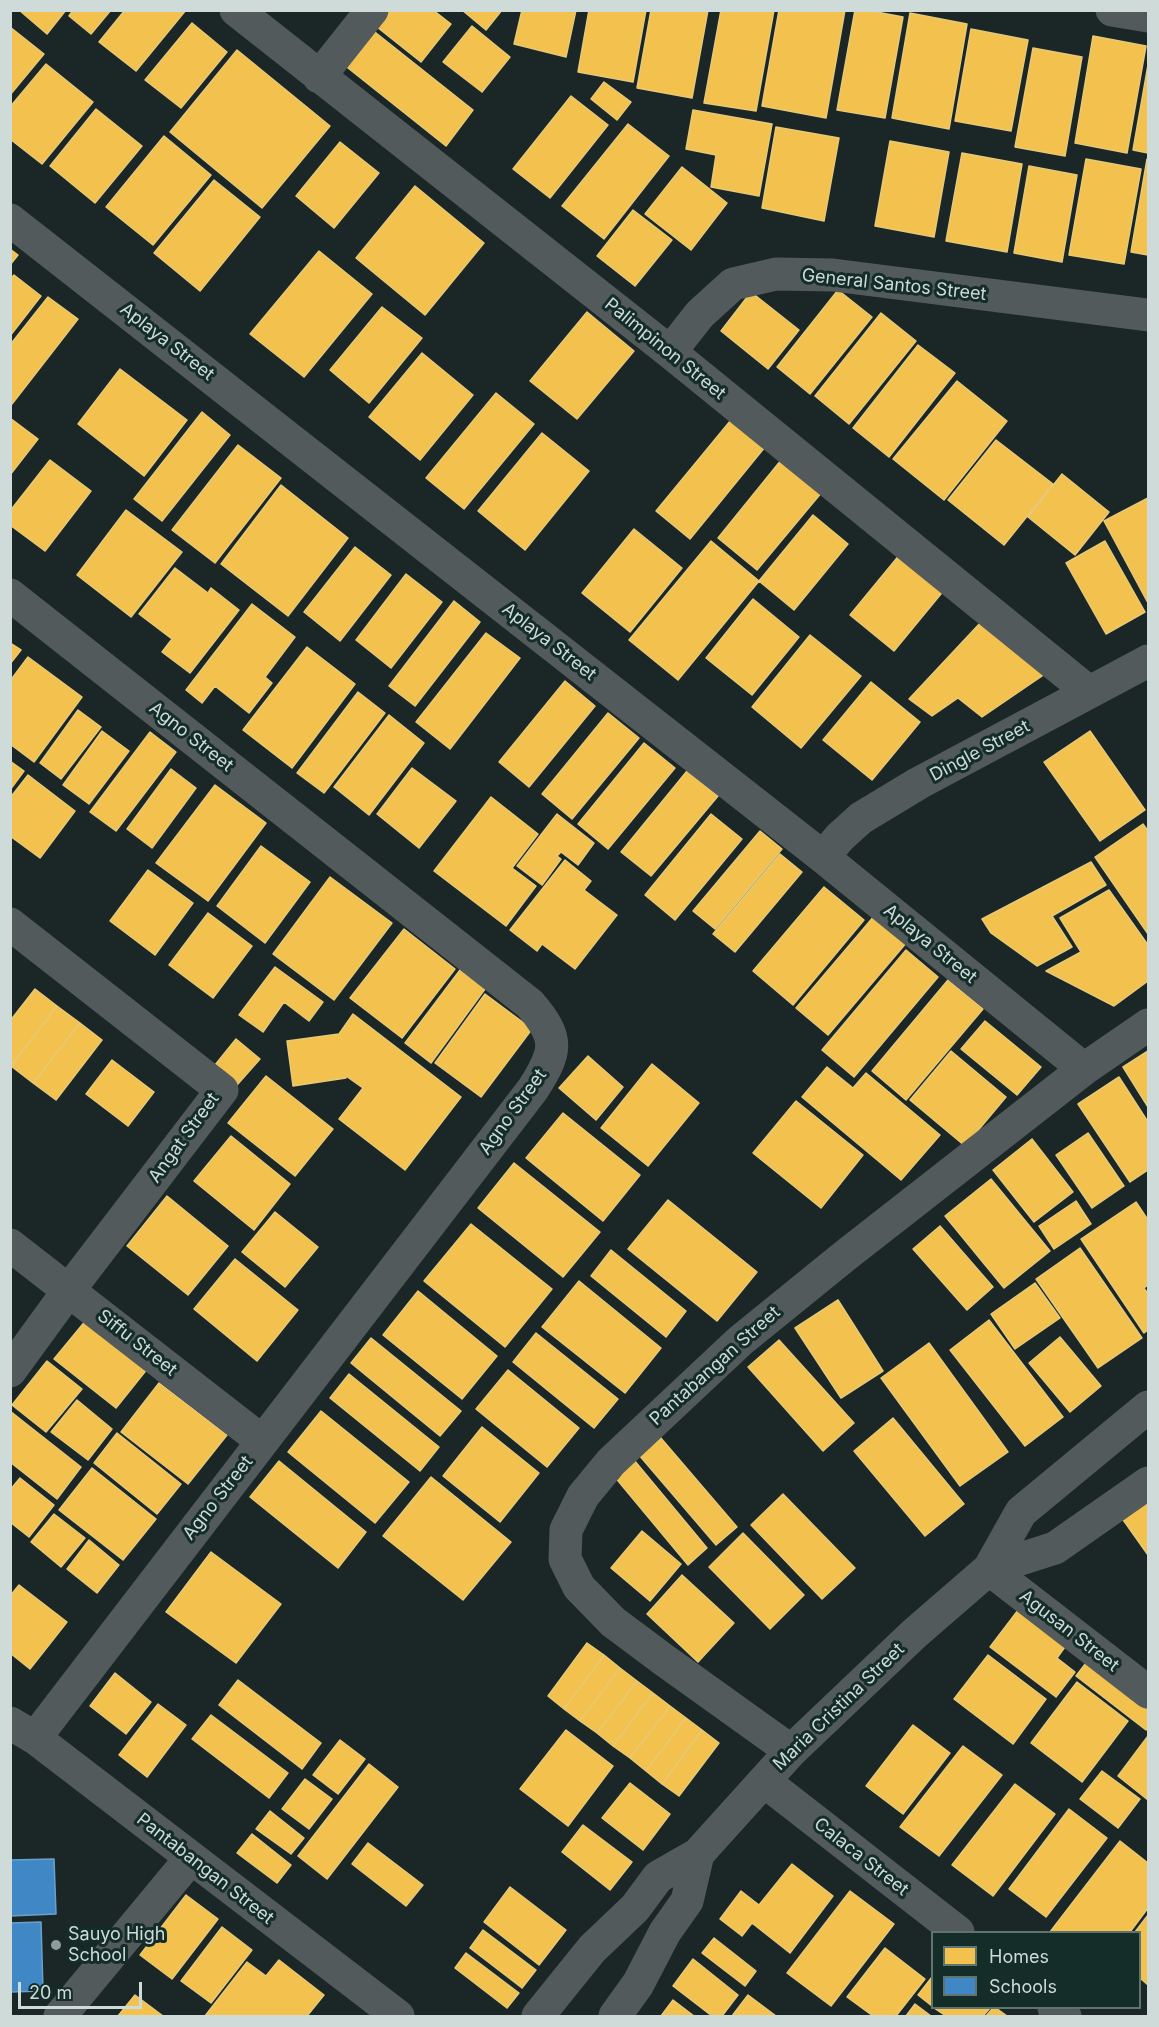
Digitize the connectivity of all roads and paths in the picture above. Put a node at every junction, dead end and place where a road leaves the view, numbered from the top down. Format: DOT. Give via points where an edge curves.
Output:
graph roads {
  1 [pos="236,10"];
  2 [pos="372,10"];
  3 [pos="1112,10"];
  4 [pos="1149,16"];
  5 [pos="319,77"];
  6 [pos="10,220"];
  7 [pos="1149,315"];
  8 [pos="670,352"];
  9 [pos="10,595"];
  10 [pos="1149,661"];
  11 [pos="1089,692"];
  12 [pos="824,857"];
  13 [pos="10,924"];
  14 [pos="1149,1025"];
  15 [pos="1084,1069"];
  16 [pos="10,1245"];
  17 [pos="69,1290"];
  18 [pos="10,1371"];
  19 [pos="1149,1407"];
  20 [pos="262,1441"];
  21 [pos="1149,1482"];
  22 [pos="989,1569"];
  23 [pos="1149,1692"];
  24 [pos="23,1730"];
  25 [pos="791,1751"];
  26 [pos="764,1781"];
  27 [pos="698,1854"];
  28 [pos="191,1858"];
  29 [pos="957,1931"];
  30 [pos="60,2016"];
  31 [pos="398,2016"];
  32 [pos="538,2016"];
  33 [pos="615,2016"];
  1 -- 5 [label="street, Palimpinon Street"];
  2 -- 5 [label="street"];
  3 -- 4 [label="street"];
  5 -- 8 [label="street, Palimpinon Street"];
  6 -- 12 [label="street, Aplaya Street"];
  7 -- 8 [label="street, General Santos Street" via="833,274 776,274 733,284 700,314"];
  8 -- 11 [label="street, Palimpinon Street"];
  9 -- 20 [label="street, Agno Street" via="530,1004 552,1038 552,1053 533,1089"];
  10 -- 11 [label="street, Dingle Street"];
  11 -- 12 [label="street, Dingle Street" via="861,818"];
  12 -- 15 [label="street, Aplaya Street"];
  13 -- 17 [label="street, Angat Street" via="222,1090"];
  14 -- 15 [label="street, Pantabangan Street"];
  15 -- 25 [label="street, Pantabangan Street" via="740,1341 611,1462 583,1496 566,1530 566,1559 579,1587 613,1622"];
  16 -- 17 [label="street, Siffu Street"];
  17 -- 18 [label="street, Angat Street"];
  17 -- 20 [label="street, Siffu Street"];
  19 -- 22 [label="street, Maria Cristina Street" via="1021,1512"];
  20 -- 24 [label="street, Agno Street"];
  21 -- 22 [label="street, Maria Cristina Street" via="1054,1548"];
  22 -- 23 [label="street, Agusan Street"];
  22 -- 25 [label="street, Maria Cristina Street"];
  24 -- 28 [label="street, Pantabangan Street"];
  25 -- 26 [label="street, Maria Cristina Street"];
  26 -- 27 [label="street, Maria Cristina Street"];
  26 -- 29 [label="street, Calaca Street"];
  27 -- 32 [label="street, Maria Cristina Street" via="658,1877"];
  27 -- 33 [label="street, Maria Cristina Street" via="687,1901"];
  28 -- 30 [label="street"];
  28 -- 31 [label="street, Pantabangan Street"];
}
